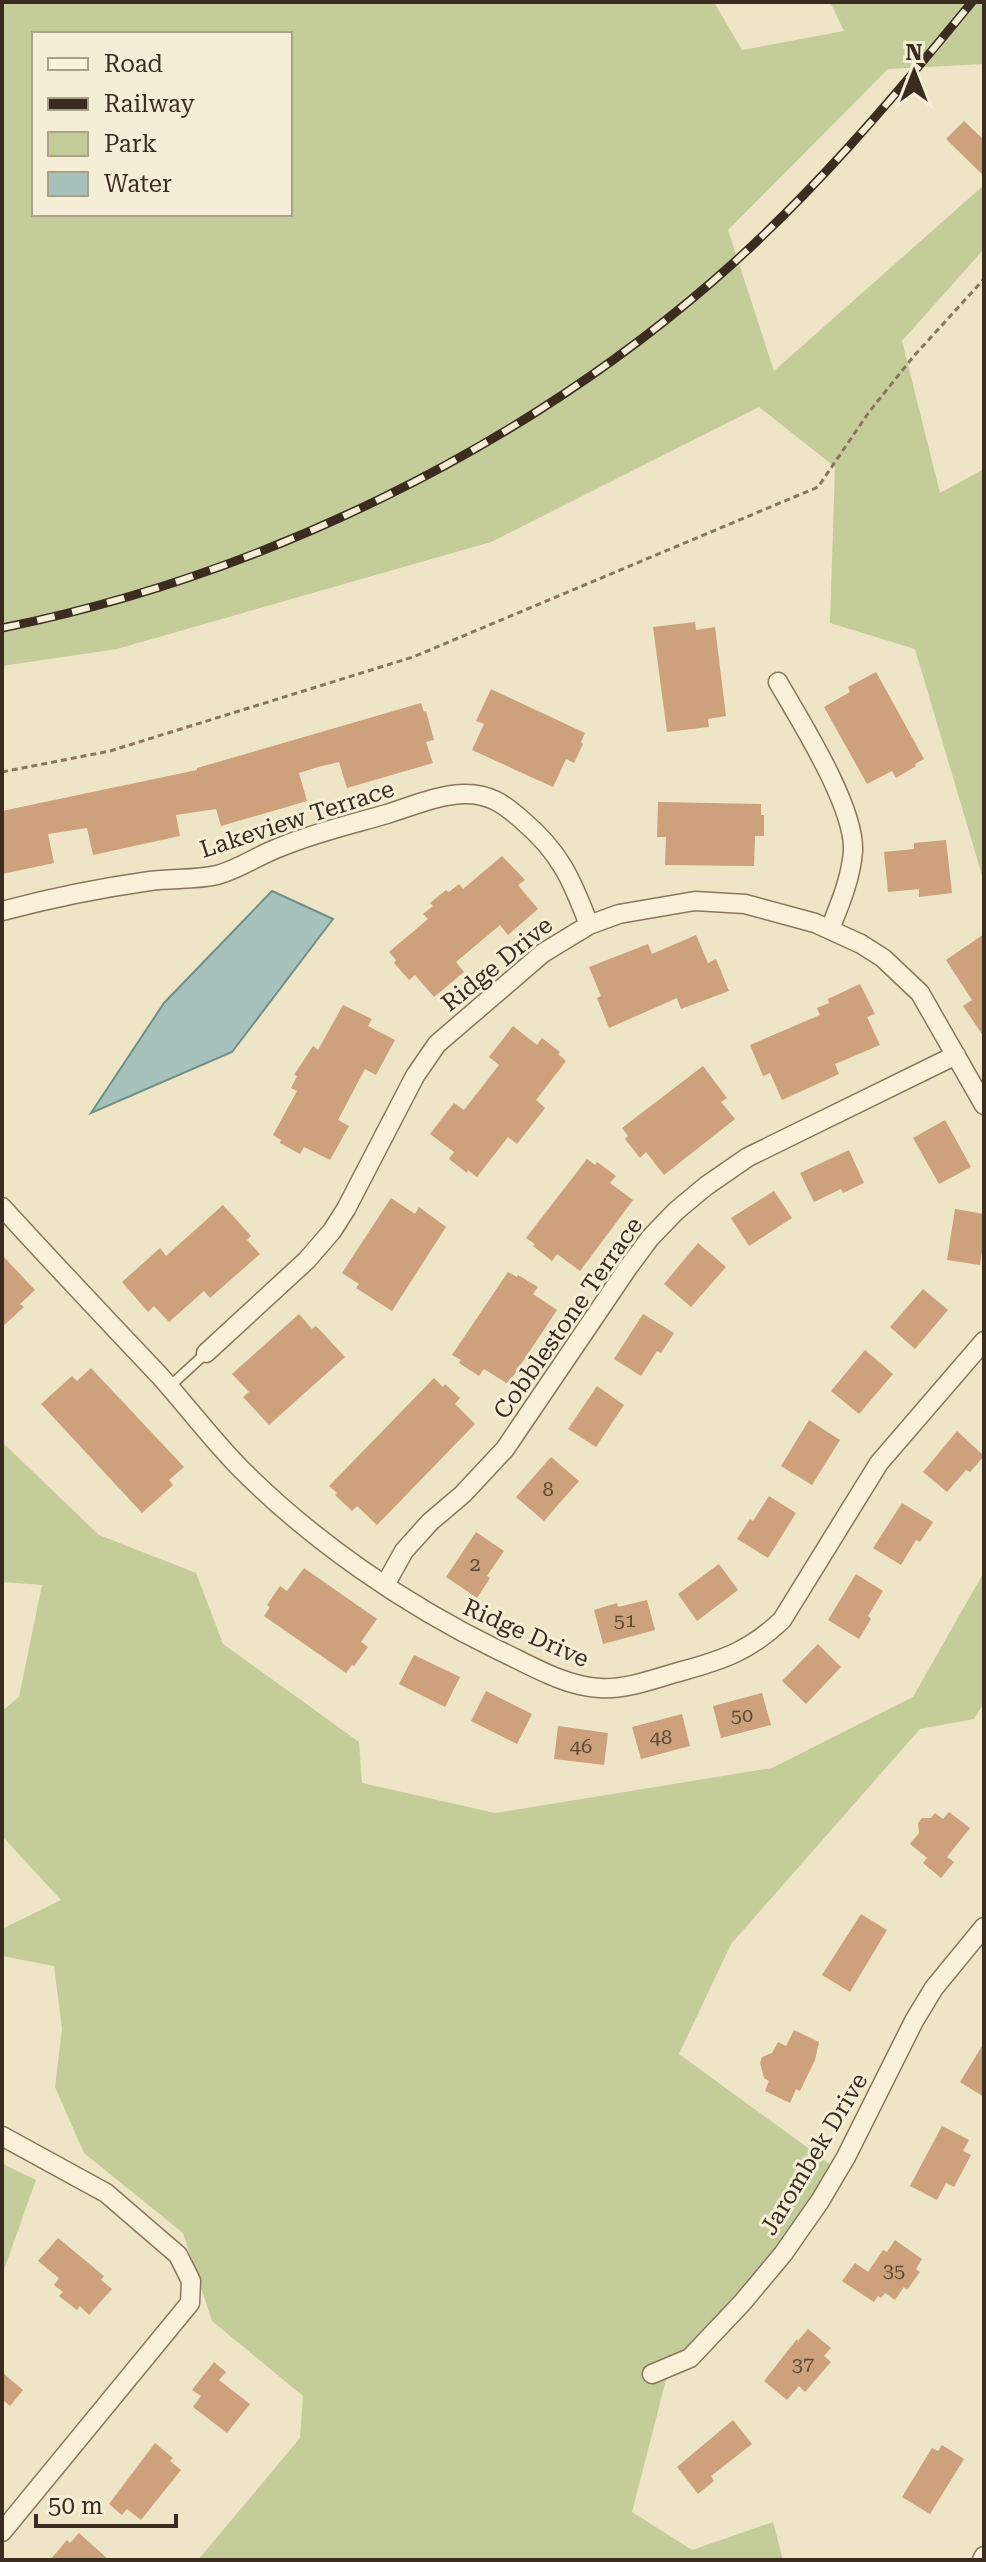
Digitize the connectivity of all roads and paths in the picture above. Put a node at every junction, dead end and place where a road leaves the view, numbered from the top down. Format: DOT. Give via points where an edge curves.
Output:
graph roads {
  1 [pos="984,279"];
  2 [pos="778,682"];
  3 [pos="2,772"];
  4 [pos="2,911"];
  5 [pos="589,925"];
  6 [pos="830,929"];
  7 [pos="956,1055"];
  8 [pos="984,1105"];
  9 [pos="2,1207"];
  10 [pos="984,1341"];
  11 [pos="206,1353"];
  12 [pos="169,1387"];
  13 [pos="385,1585"];
  14 [pos="984,1927"];
  15 [pos="2,2136"];
  16 [pos="652,2374"];
  17 [pos="2,2532"];
  1 -- 3 [label="path" via="869,412 818,487 413,657 110,751"];
  2 -- 6 [label="street" via="851,827 849,877"];
  4 -- 5 [label="street, Lakeview Terrace" via="80,891 214,875 308,837 465,794 502,803 544,838 575,888"];
  5 -- 6 [label="street, Ridge Drive" via="669,904 720,901 771,909"];
  5 -- 11 [label="street, Ridge Drive" via="543,953 437,1044 332,1231"];
  6 -- 7 [label="street, Ridge Drive" via="861,944 920,993"];
  7 -- 8 [label="street, Ridge Drive"];
  7 -- 13 [label="street, Cobblestone Terrace" via="748,1157 676,1211 627,1269 505,1449 404,1551"];
  9 -- 12 [label="street, Ridge Drive"];
  10 -- 13 [label="street, Ridge Drive" via="879,1463 782,1620 729,1658 632,1684 586,1687 492,1647"];
  11 -- 12 [label="lane, Ridge Drive"];
  12 -- 13 [label="street, Ridge Drive" via="238,1466 324,1542"];
  14 -- 16 [label="street, Jarombek Drive" via="920,2010 846,2157 783,2254 690,2358"];
  15 -- 17 [label="street" via="106,2193 178,2255 191,2281 190,2303"];
}
